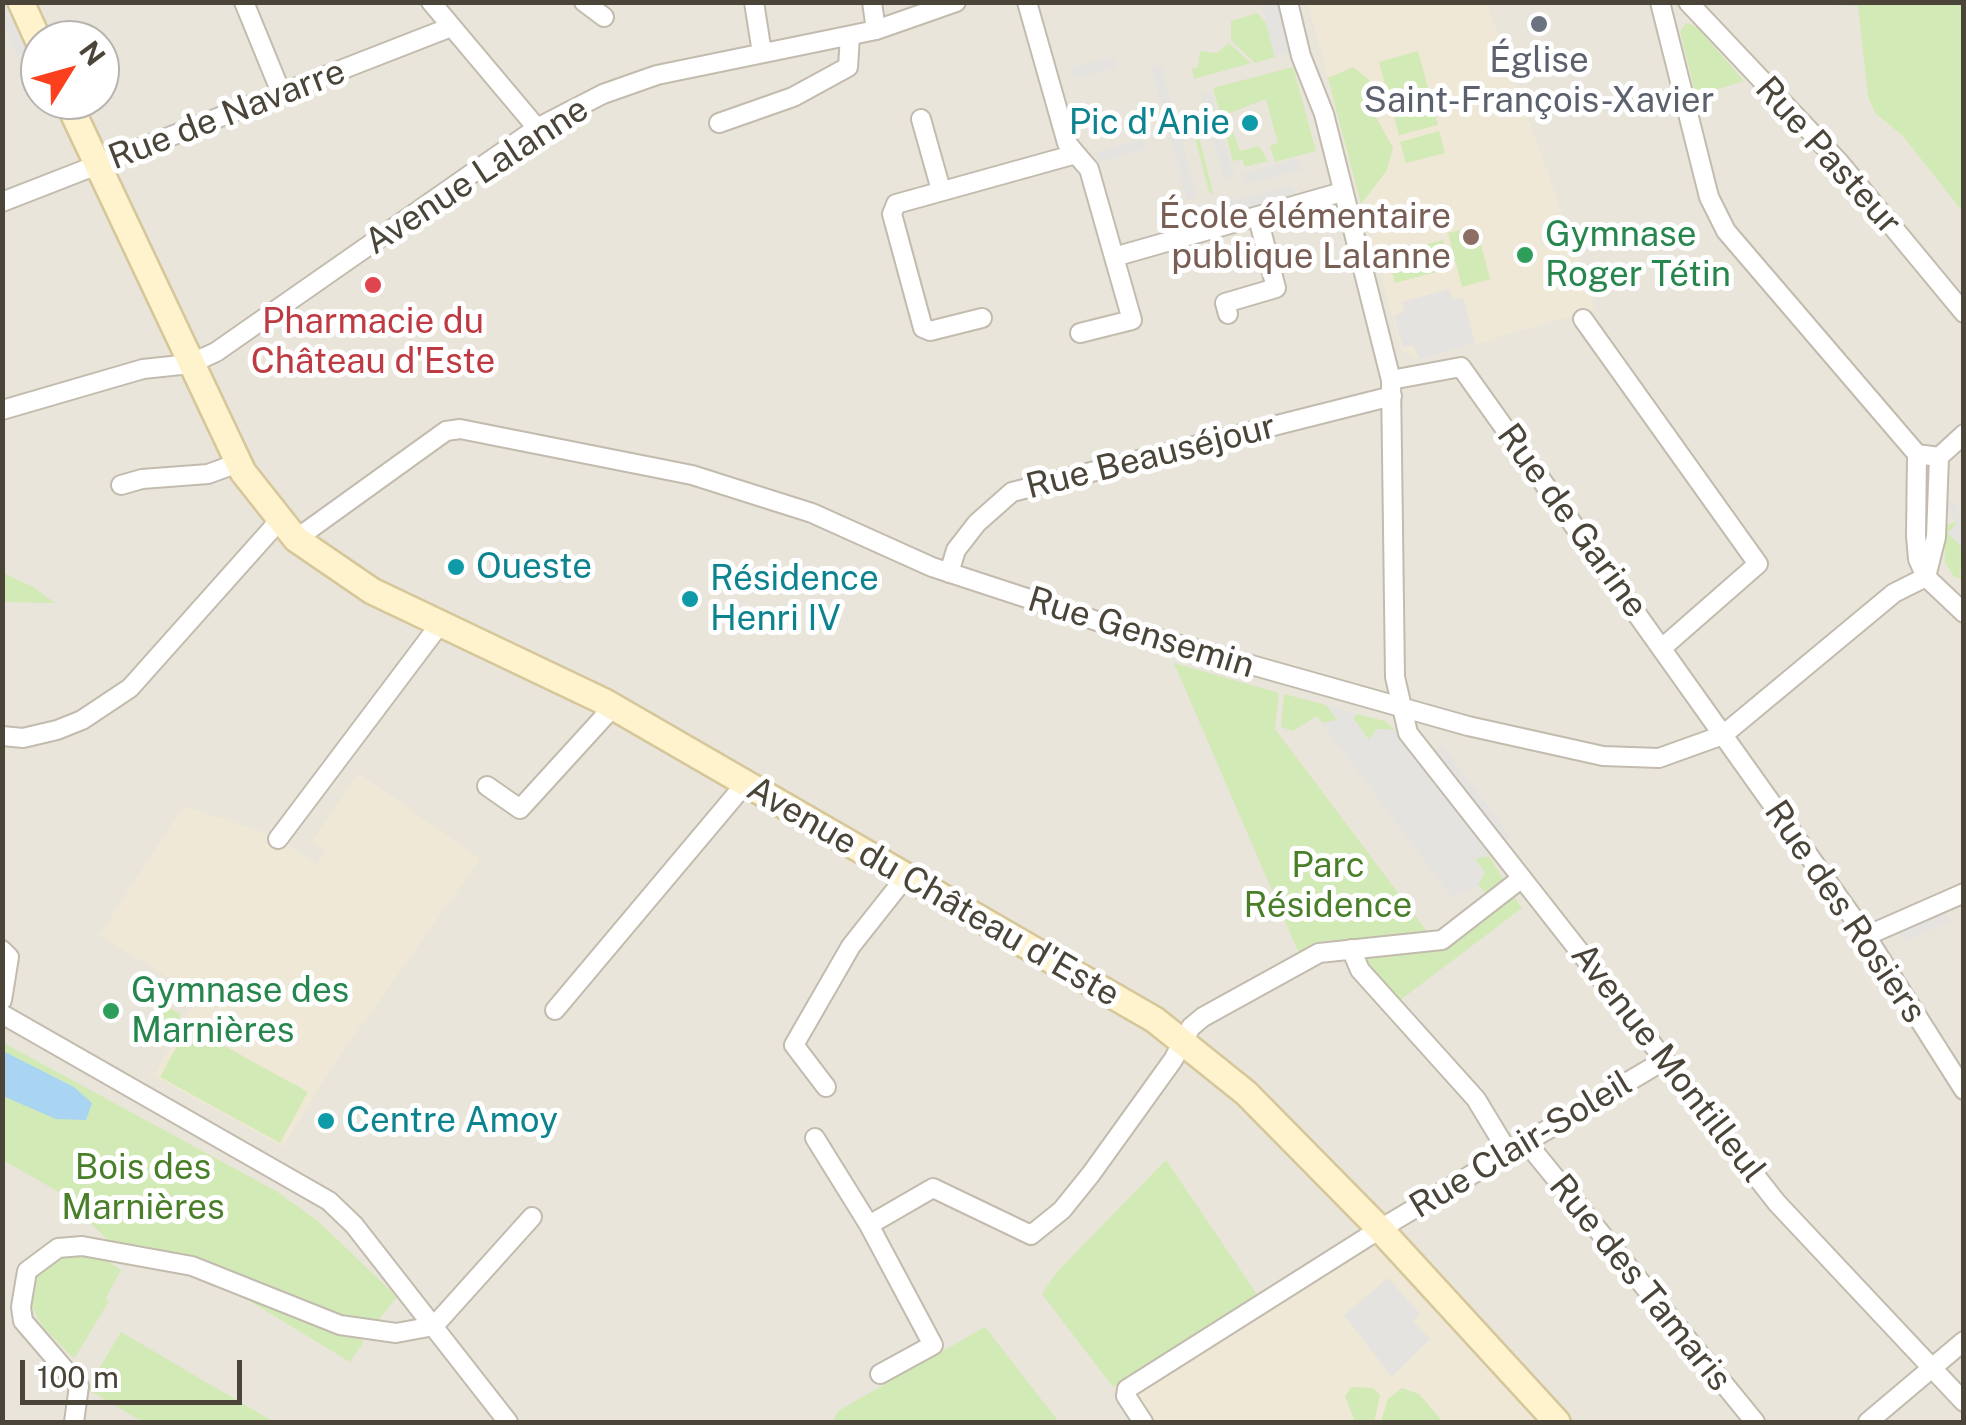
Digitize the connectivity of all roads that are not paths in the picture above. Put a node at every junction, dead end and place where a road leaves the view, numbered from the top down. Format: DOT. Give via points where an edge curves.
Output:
graph roads {
  1 [pos="244,2"];
  2 [pos="584,2"];
  3 [pos="754,2"];
  4 [pos="872,2"];
  5 [pos="956,2"];
  6 [pos="1027,2"];
  7 [pos="1288,2"];
  8 [pos="1660,2"];
  9 [pos="1688,2"];
  10 [pos="442,11"];
  11 [pos="604,17"];
  12 [pos="876,30"];
  13 [pos="850,36"];
  14 [pos="762,53"];
  15 [pos="282,94"];
  16 [pos="921,119"];
  17 [pos="77,120"];
  18 [pos="719,122"];
  19 [pos="537,128"];
  20 [pos="1076,154"];
  21 [pos="98,164"];
  22 [pos="941,190"];
  23 [pos="1342,192"];
  24 [pos="2,202"];
  25 [pos="1258,218"];
  26 [pos="1114,258"];
  27 [pos="1964,313"];
  28 [pos="1228,314"];
  29 [pos="982,318"];
  30 [pos="1583,319"];
  31 [pos="1080,334"];
  32 [pos="190,364"];
  33 [pos="1391,388"];
  34 [pos="2,410"];
  35 [pos="1964,434"];
  36 [pos="1917,454"];
  37 [pos="1940,456"];
  38 [pos="238,463"];
  39 [pos="120,486"];
  40 [pos="287,530"];
  41 [pos="949,574"];
  42 [pos="1926,577"];
  43 [pos="1964,613"];
  44 [pos="440,624"];
  45 [pos="1662,648"];
  46 [pos="1398,705"];
  47 [pos="613,707"];
  48 [pos="2,736"];
  49 [pos="1723,736"];
  50 [pos="744,784"];
  51 [pos="487,786"];
  52 [pos="278,838"];
  53 [pos="908,874"];
  54 [pos="1522,878"];
  55 [pos="1964,894"];
  56 [pos="1866,936"];
  57 [pos="2,950"];
  58 [pos="1351,950"];
  59 [pos="2,1000"];
  60 [pos="555,1010"];
  61 [pos="2,1014"];
  62 [pos="1184,1041"];
  63 [pos="1663,1061"];
  64 [pos="826,1088"];
  65 [pos="1964,1090"];
  66 [pos="815,1138"];
  67 [pos="1526,1142"];
  68 [pos="1508,1152"];
  69 [pos="532,1217"];
  70 [pos="868,1224"];
  71 [pos="1380,1229"];
  72 [pos="434,1326"];
  73 [pos="1964,1341"];
  74 [pos="1931,1368"];
  75 [pos="880,1374"];
  76 [pos="1964,1402"];
  77 [pos="74,1422"];
  78 [pos="508,1422"];
  79 [pos="1144,1422"];
  80 [pos="1556,1422"];
  81 [pos="1755,1422"];
  82 [pos="1868,1422"];
  1 -- 15 [label="street"];
  2 -- 11 [label="street"];
  3 -- 14 [label="street"];
  4 -- 12 [label="street"];
  5 -- 12 [label="street, Avenue Lalanne"];
  6 -- 20 [label="street" via="1066,143"];
  7 -- 23 [label="street"];
  8 -- 36 [label="street" via="1709,196 1726,231"];
  9 -- 27 [label="street, Rue Pasteur" via="1840,162"];
  10 -- 15 [label="street, Rue de Navarre"];
  10 -- 19 [label="street"];
  12 -- 13 [label="street, Avenue Lalanne"];
  13 -- 14 [label="street, Avenue Lalanne"];
  13 -- 18 [label="street" via="848,67 793,97"];
  14 -- 19 [label="street, Avenue Lalanne" via="656,75"];
  15 -- 21 [label="street, Rue de Navarre"];
  16 -- 22 [label="street"];
  17 -- 21 [label="street, Avenue du Château d'Este"];
  19 -- 32 [label="street, Avenue Lalanne"];
  20 -- 22 [label="street"];
  20 -- 26 [label="street" via="1088,170"];
  21 -- 24 [label="street, Rue de Navarre"];
  21 -- 32 [label="street, Avenue du Château d'Este"];
  22 -- 29 [label="street" via="892,210 921,324 930,331"];
  23 -- 25 [label="street"];
  23 -- 33 [label="street"];
  25 -- 26 [label="street"];
  25 -- 28 [label="street" via="1276,288 1225,303"];
  26 -- 31 [label="street" via="1132,320"];
  30 -- 45 [label="street" via="1758,564"];
  32 -- 34 [label="street" via="143,369"];
  32 -- 38 [label="street, Avenue du Château d'Este"];
  33 -- 41 [label="street, Rue Beauséjour" via="1012,492 956,550"];
  33 -- 45 [label="street, Rue de Garine" via="1461,366"];
  33 -- 46 [label="street"];
  35 -- 37 [label="street"];
  36 -- 37 [label="street"];
  36 -- 42 [label="street" via="1916,536"];
  37 -- 42 [label="street"];
  38 -- 39 [label="street" via="208,474"];
  38 -- 40 [label="street, Avenue du Château d'Este"];
  40 -- 41 [label="street, Rue Gensemin" via="446,431 460,429 692,476 812,513"];
  40 -- 44 [label="street, Avenue du Château d'Este" via="351,580"];
  40 -- 48 [label="street, Rue Gensemin" via="130,688 57,730"];
  41 -- 46 [label="street, Rue Gensemin" via="1156,640"];
  42 -- 43 [label="street"];
  42 -- 49 [label="street, Rue Gensemin" via="1894,593"];
  44 -- 47 [label="street, Avenue du Château d'Este"];
  44 -- 52 [label="street"];
  45 -- 49 [label="street, Rue de Garine"];
  46 -- 49 [label="street, Rue Gensemin" via="1603,756 1660,758"];
  46 -- 54 [label="street, Avenue Montilleul" via="1408,733"];
  47 -- 50 [label="street, Avenue du Château d'Este"];
  47 -- 51 [label="street" via="520,809"];
  49 -- 56 [label="street, Rue des Rosiers"];
  50 -- 53 [label="street, Avenue du Château d'Este"];
  50 -- 60 [label="street"];
  53 -- 62 [label="street, Avenue du Château d'Este"];
  53 -- 64 [label="street" via="851,946 794,1045"];
  54 -- 58 [label="street" via="1435,942"];
  54 -- 63 [label="street, Avenue Montilleul"];
  55 -- 56 [label="street"];
  56 -- 65 [label="street, Rue des Rosiers"];
  57 -- 59 [label="street" via="8,957"];
  58 -- 62 [label="street" via="1318,953 1203,1017"];
  58 -- 68 [label="street, Rue des Tamaris" via="1360,970 1476,1099"];
  61 -- 72 [label="street" via="328,1201"];
  62 -- 70 [label="street" via="1091,1174 1031,1235 932,1188"];
  62 -- 71 [label="street, Avenue du Château d'Este" via="1246,1093"];
  63 -- 67 [label="street, Rue Clair-Soleil"];
  63 -- 74 [label="street, Avenue Montilleul" via="1778,1203"];
  66 -- 70 [label="street"];
  67 -- 68 [label="street, Rue Clair-Soleil"];
  67 -- 81 [label="street, Rue des Tamaris"];
  68 -- 71 [label="street, Rue Clair-Soleil"];
  69 -- 72 [label="street"];
  70 -- 75 [label="street" via="933,1346"];
  71 -- 79 [label="street, Rue Clair-Soleil" via="1126,1389"];
  71 -- 80 [label="street, Avenue du Château d'Este"];
  72 -- 77 [label="street" via="396,1333 340,1325 192,1266 82,1246 58,1248 27,1271 21,1307 23,1320 79,1386"];
  72 -- 78 [label="street"];
  73 -- 74 [label="street"];
  74 -- 76 [label="street, Avenue Montilleul"];
  74 -- 82 [label="street"];
}
